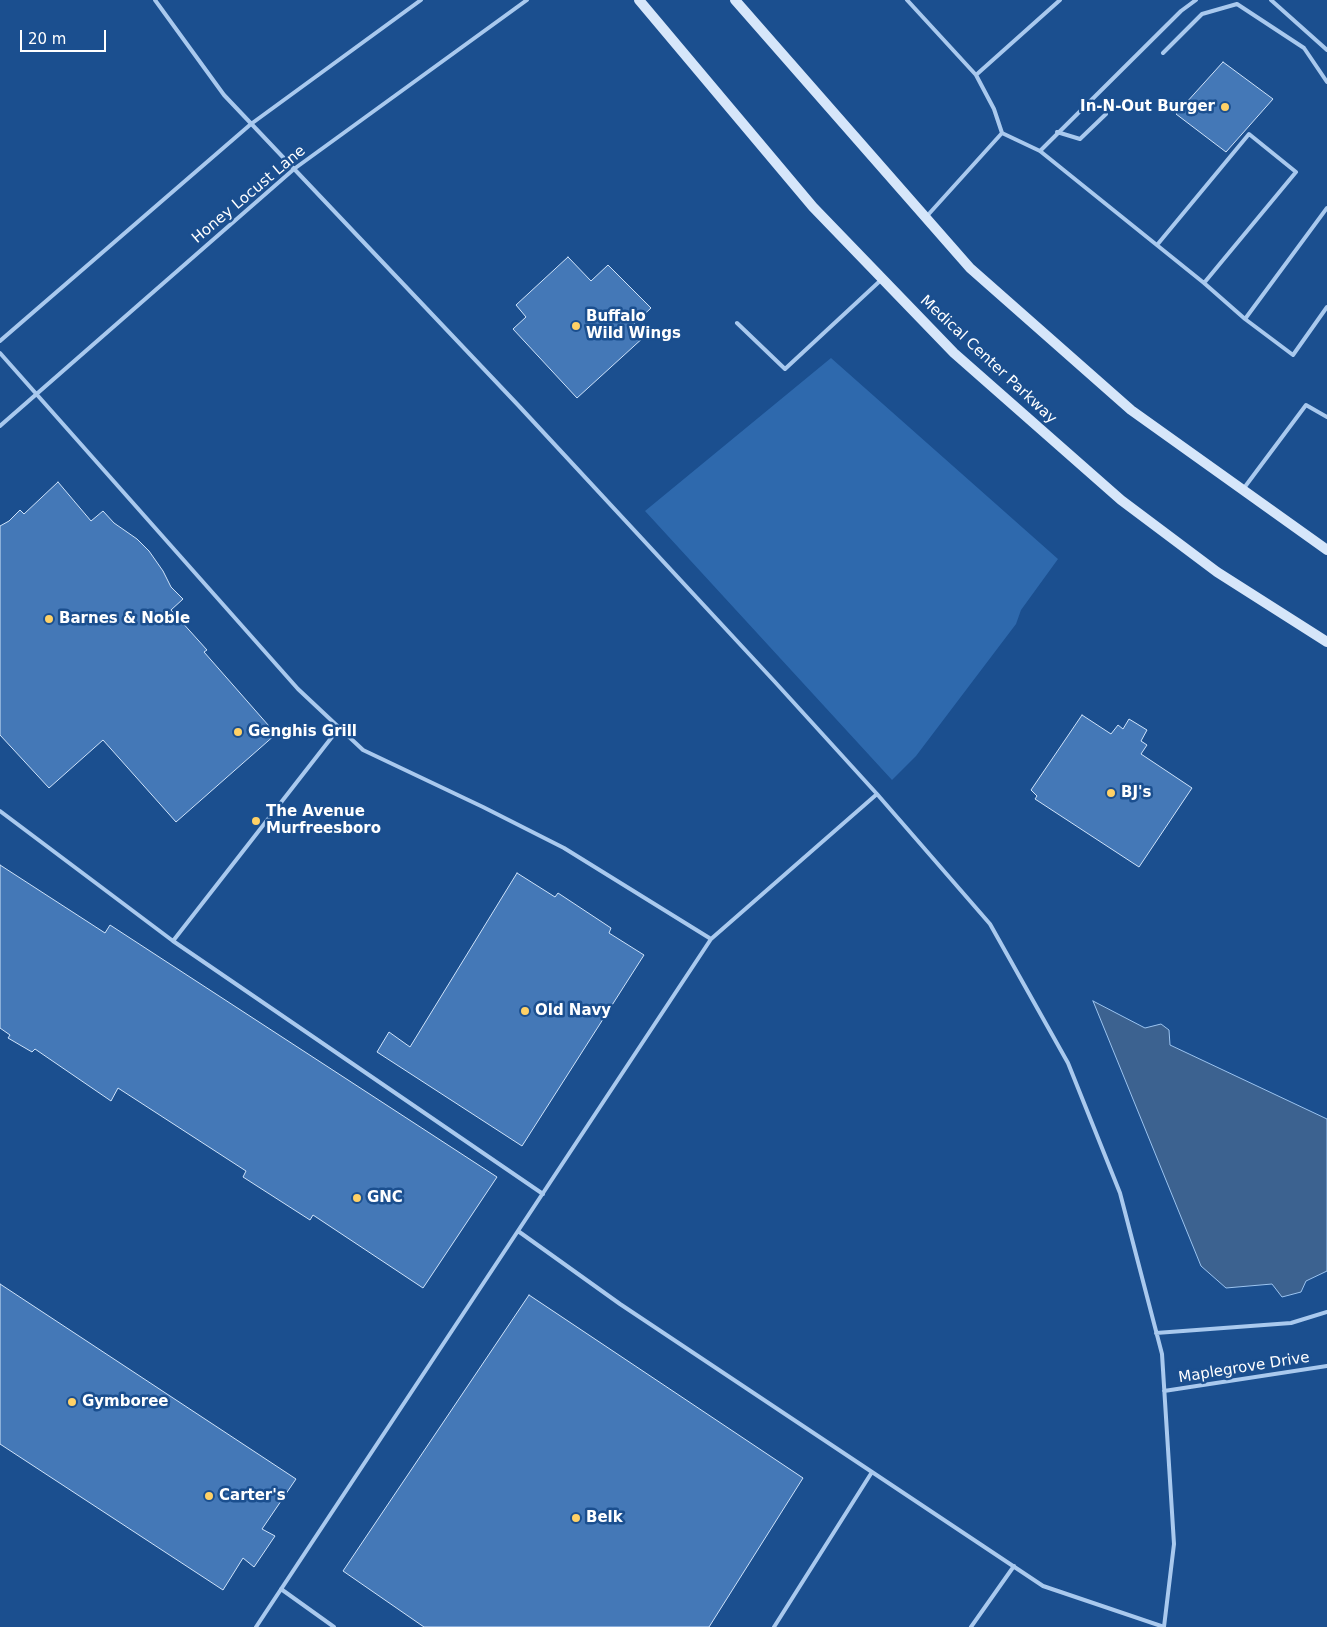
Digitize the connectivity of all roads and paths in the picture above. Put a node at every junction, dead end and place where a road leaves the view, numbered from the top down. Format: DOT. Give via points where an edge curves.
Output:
graph roads {
  1 [pos="156,0"];
  2 [pos="421,0"];
  3 [pos="526,0"];
  4 [pos="639,0"];
  5 [pos="735,0"];
  6 [pos="907,0"];
  7 [pos="1060,0"];
  8 [pos="1196,0"];
  9 [pos="1270,0"];
  10 [pos="1327,50"];
  11 [pos="1162,52"];
  12 [pos="976,75"];
  13 [pos="1327,82"];
  14 [pos="1106,114"];
  15 [pos="252,124"];
  16 [pos="1057,132"];
  17 [pos="1002,133"];
  18 [pos="1040,151"];
  19 [pos="294,170"];
  20 [pos="1327,208"];
  21 [pos="926,218"];
  22 [pos="1157,245"];
  23 [pos="882,279"];
  24 [pos="1204,283"];
  25 [pos="1327,307"];
  26 [pos="1244,319"];
  27 [pos="737,323"];
  28 [pos="0,341"];
  29 [pos="0,353"];
  30 [pos="36,393"];
  31 [pos="1327,409"];
  32 [pos="1325,416"];
  33 [pos="0,426"];
  34 [pos="1243,490"];
  35 [pos="1327,550"];
  36 [pos="1327,642"];
  37 [pos="339,728"];
  38 [pos="877,794"];
  39 [pos="0,811"];
  40 [pos="711,939"];
  41 [pos="172,941"];
  42 [pos="543,1194"];
  43 [pos="518,1231"];
  44 [pos="1327,1312"];
  45 [pos="1156,1333"];
  46 [pos="1327,1366"];
  47 [pos="1164,1391"];
  48 [pos="872,1472"];
  49 [pos="1014,1566"];
  50 [pos="281,1589"];
  51 [pos="256,1627"];
  52 [pos="334,1627"];
  53 [pos="774,1627"];
  54 [pos="971,1627"];
  55 [pos="1164,1627"];
  1 -- 15 [label="lane" via="224,95"];
  2 -- 15 [label="lane"];
  3 -- 19 [label="lane, Honey Locust Lane"];
  4 -- 23 [label="main road, Medical Center Parkway" via="813,207"];
  5 -- 21 [label="main road"];
  6 -- 12 [label="lane"];
  7 -- 12 [label="lane"];
  8 -- 16 [label="lane"];
  9 -- 10 [label="lane"];
  11 -- 13 [label="lane" via="1202,14 1237,4 1304,48"];
  12 -- 17 [label="lane" via="994,109"];
  14 -- 16 [label="lane" via="1080,138"];
  15 -- 19 [label="lane"];
  15 -- 28 [label="lane"];
  16 -- 18 [label="lane"];
  17 -- 18 [label="lane"];
  17 -- 21 [label="lane"];
  18 -- 22 [label="lane"];
  19 -- 30 [label="lane, Honey Locust Lane"];
  19 -- 38 [label="lane" via="518,405"];
  20 -- 26 [label="lane"];
  21 -- 34 [label="main road" via="970,268 1131,410"];
  22 -- 24 [label="lane"];
  22 -- 24 [label="lane" via="1249,134 1296,172"];
  23 -- 27 [label="lane" via="785,369"];
  23 -- 36 [label="main road, Medical Center Parkway" via="954,353 1121,500 1218,572"];
  24 -- 26 [label="lane"];
  25 -- 26 [label="lane" via="1292,355"];
  29 -- 30 [label="lane"];
  30 -- 33 [label="lane, Honey Locust Lane"];
  30 -- 37 [label="lane" via="298,689"];
  31 -- 32 [label="lane"];
  32 -- 34 [label="lane" via="1306,405"];
  34 -- 35 [label="main road"];
  37 -- 40 [label="lane" via="362,750 564,848"];
  37 -- 41 [label="lane"];
  38 -- 40 [label="lane"];
  38 -- 45 [label="lane" via="990,924 1068,1063 1120,1193"];
  39 -- 41 [label="lane"];
  40 -- 42 [label="lane"];
  41 -- 42 [label="lane"];
  42 -- 43 [label="lane"];
  43 -- 48 [label="lane" via="620,1304"];
  43 -- 50 [label="lane"];
  44 -- 45 [label="lane" via="1291,1323"];
  45 -- 47 [label="lane" via="1162,1354"];
  46 -- 47 [label="lane, Maplegrove Drive"];
  47 -- 55 [label="lane" via="1174,1544"];
  48 -- 49 [label="lane"];
  48 -- 53 [label="lane"];
  49 -- 54 [label="lane"];
  49 -- 55 [label="lane" via="1043,1586"];
  50 -- 51 [label="lane"];
  50 -- 52 [label="lane"];
}
